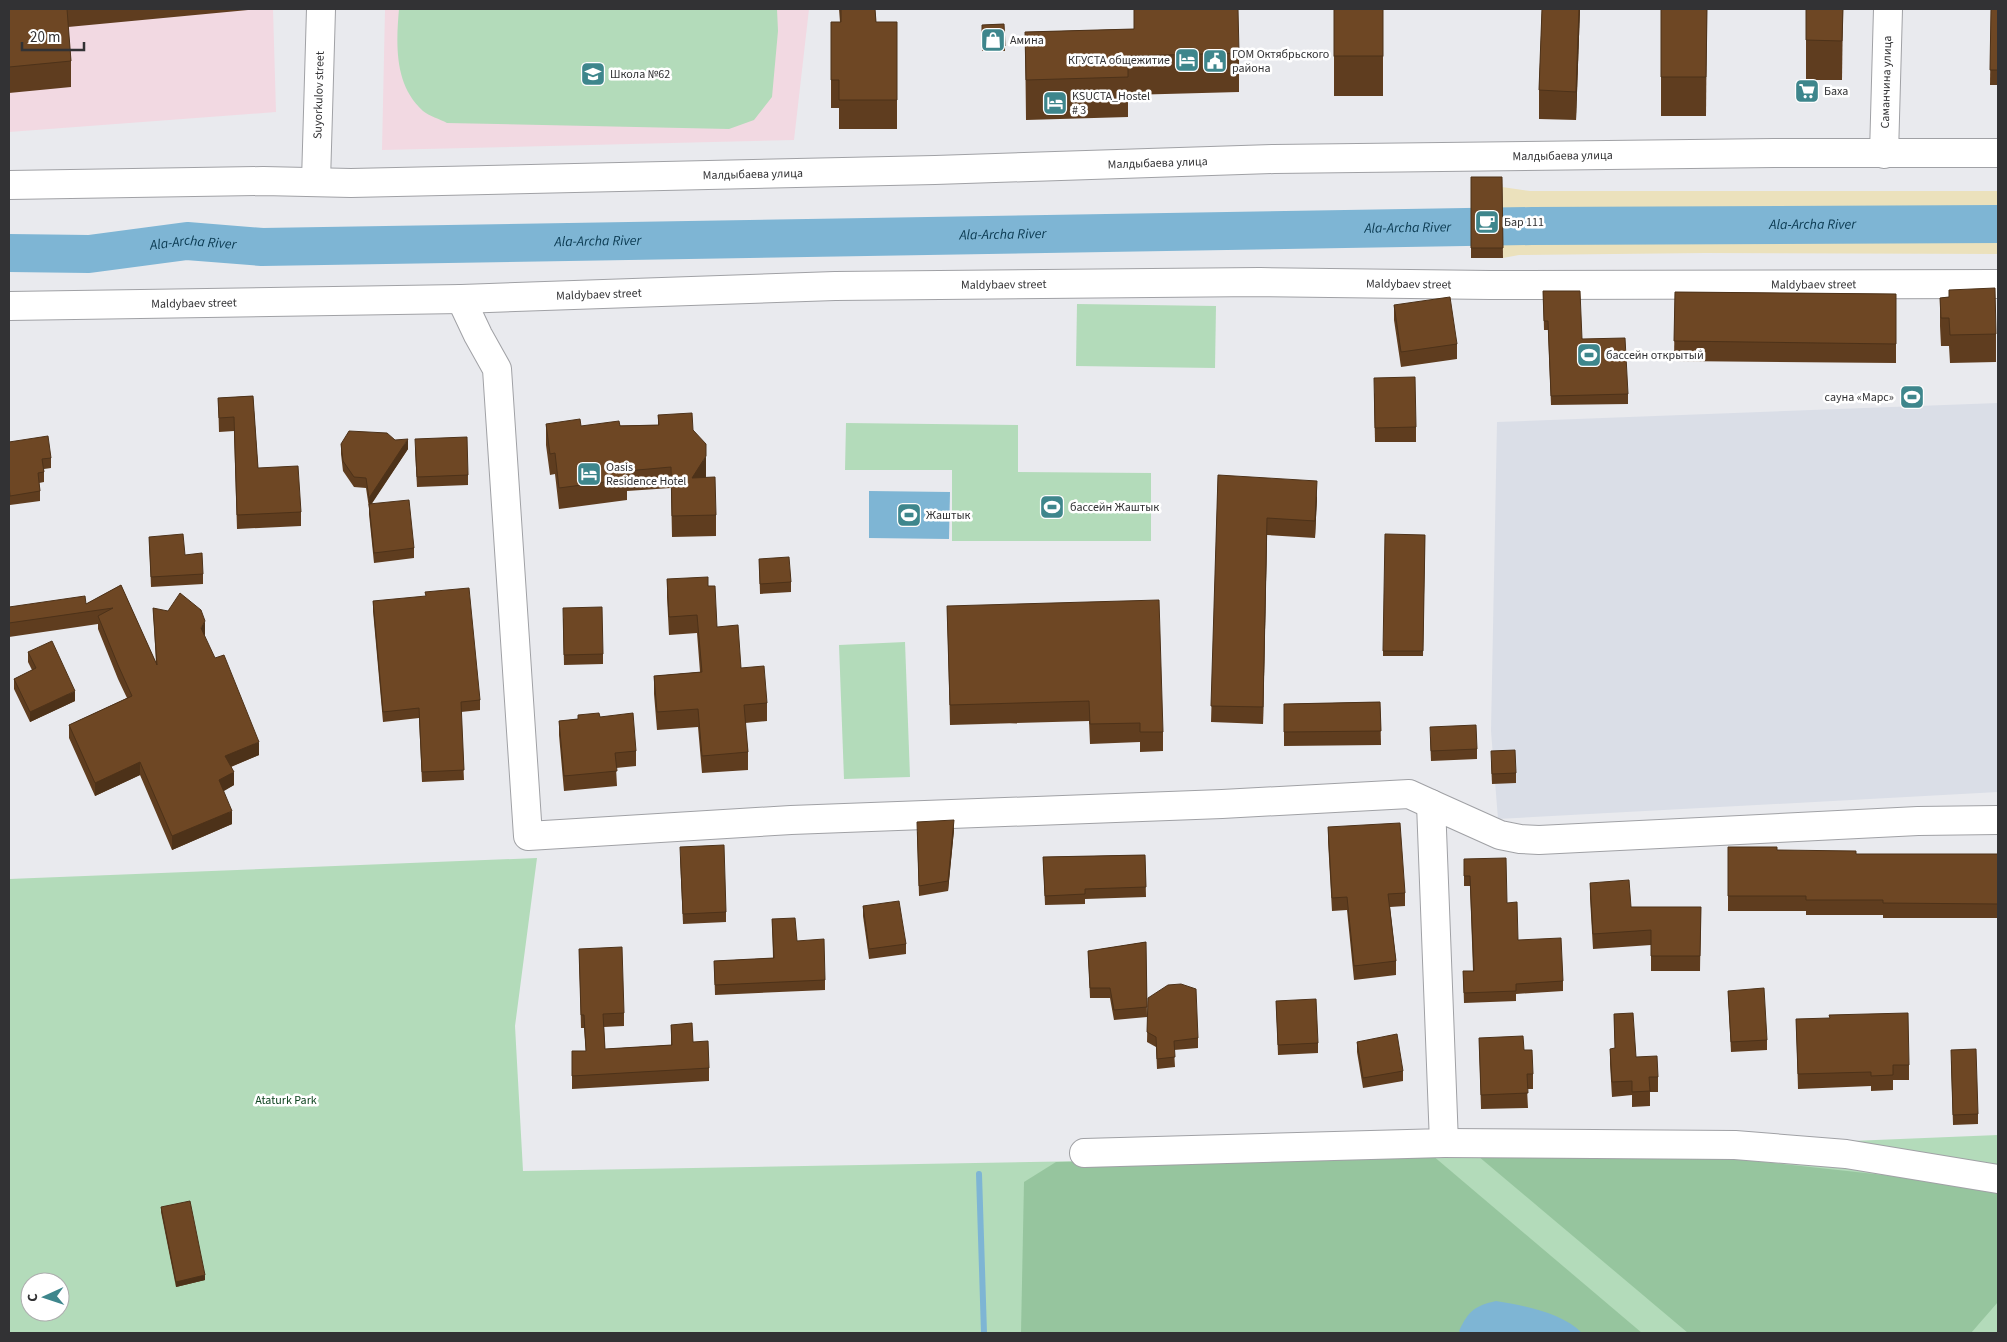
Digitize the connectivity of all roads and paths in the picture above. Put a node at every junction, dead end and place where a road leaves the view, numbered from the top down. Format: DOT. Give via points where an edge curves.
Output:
graph roads {
  1 [pos="321,9"];
  2 [pos="1888,9"];
  3 [pos="1884,154"];
  4 [pos="1998,154"];
  5 [pos="316,181"];
  6 [pos="9,185"];
  7 [pos="1998,284"];
  8 [pos="461,299"];
  9 [pos="9,306"];
  10 [pos="1431,804"];
  11 [pos="1998,820"];
  12 [pos="1444,1142"];
  13 [pos="1084,1153"];
  14 [pos="1998,1179"];
  1 -- 5 [label="street, Suyorkulov street"];
  2 -- 3 [label="street, Саманчина улица"];
  3 -- 4 [label="street, Малдыбаева улица"];
  3 -- 5 [label="street, Малдыбаева улица" via="1265,159 915,171 361,183"];
  5 -- 6 [label="street"];
  7 -- 8 [label="street, Maldybaev street" via="1250,282 835,286"];
  8 -- 9 [label="street, Maldybaev street"];
  8 -- 10 [label="street" via="497,369 528,836 791,820 1409,794"];
  10 -- 11 [label="street" via="1500,835 1540,840"];
  10 -- 12 [label="street"];
  12 -- 13 [label="street"];
  12 -- 14 [label="street" via="1736,1145 1846,1154"];
}
